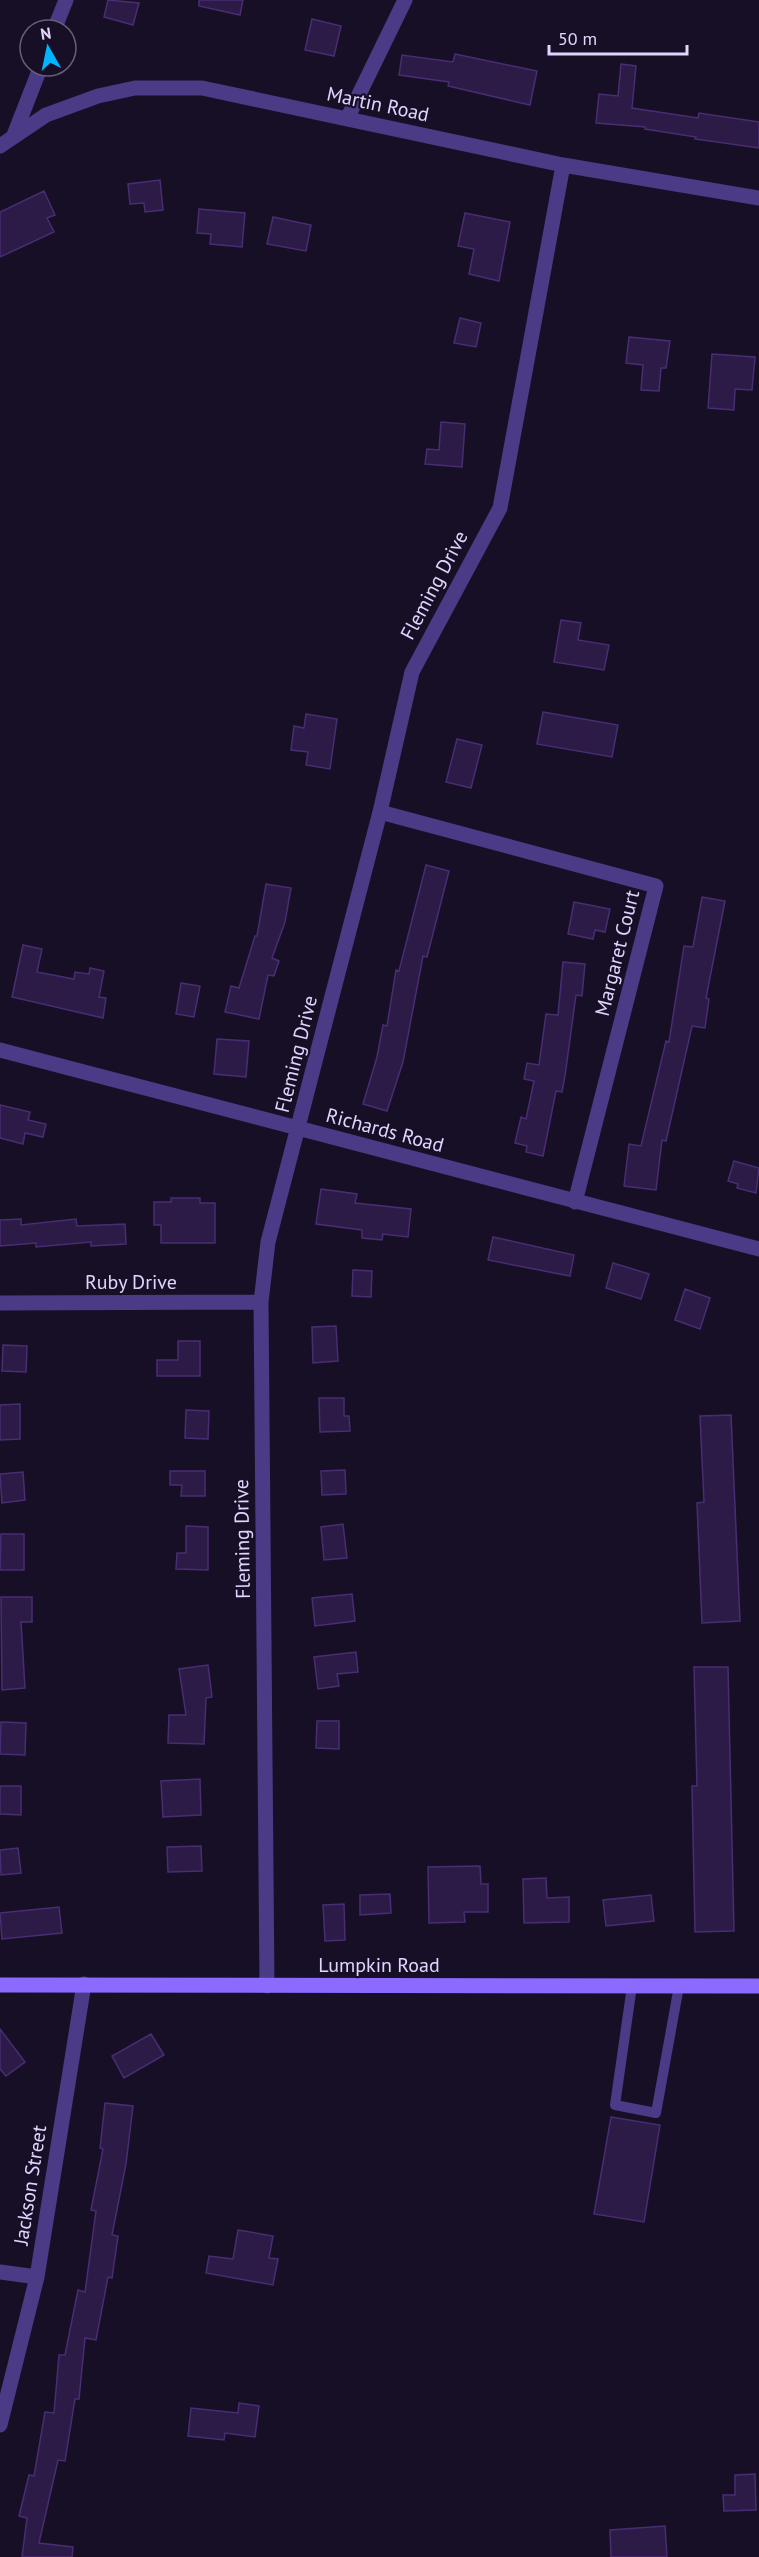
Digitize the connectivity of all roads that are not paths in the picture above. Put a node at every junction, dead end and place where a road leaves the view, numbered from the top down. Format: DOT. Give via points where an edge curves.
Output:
graph roads {
  1 [pos="66,0"];
  2 [pos="405,0"];
  3 [pos="59,18"];
  4 [pos="36,78"];
  5 [pos="347,119"];
  6 [pos="14,135"];
  7 [pos="0,146"];
  8 [pos="562,165"];
  9 [pos="759,198"];
  10 [pos="380,812"];
  11 [pos="0,1050"];
  12 [pos="298,1129"];
  13 [pos="575,1202"];
  14 [pos="759,1249"];
  15 [pos="261,1302"];
  16 [pos="0,1303"];
  17 [pos="84,1984"];
  18 [pos="0,1985"];
  19 [pos="267,1986"];
  20 [pos="632,1986"];
  21 [pos="679,1986"];
  22 [pos="759,1986"];
  23 [pos="0,2272"];
  24 [pos="37,2277"];
  25 [pos="0,2425"];
  1 -- 3 [label="street"];
  2 -- 5 [label="street"];
  4 -- 6 [label="street"];
  5 -- 6 [label="street, Martin Road" via="202,87 135,88 73,103"];
  5 -- 8 [label="street, Martin Road"];
  6 -- 7 [label="street, Martin Road"];
  8 -- 9 [label="street, Martin Road"];
  8 -- 10 [label="street, Fleming Drive" via="500,508 412,672"];
  10 -- 12 [label="street, Fleming Drive"];
  10 -- 13 [label="street, Margaret Court" via="656,886"];
  11 -- 12 [label="street, Richards Road"];
  12 -- 13 [label="street, Richards Road"];
  12 -- 15 [label="street, Fleming Drive" via="268,1242"];
  13 -- 14 [label="street, Richards Road"];
  15 -- 16 [label="street, Ruby Drive"];
  15 -- 19 [label="street, Fleming Drive"];
  17 -- 18 [label="main road, Lumpkin Road"];
  17 -- 19 [label="main road, Lumpkin Road"];
  17 -- 24 [label="street, Jackson Street"];
  19 -- 20 [label="main road, Lumpkin Road"];
  20 -- 21 [label="main road, Lumpkin Road"];
  20 -- 21 [label="lane" via="615,2105 656,2113"];
  21 -- 22 [label="main road, Lumpkin Road"];
  23 -- 24 [label="street"];
  24 -- 25 [label="street, Jackson Street"];
}
